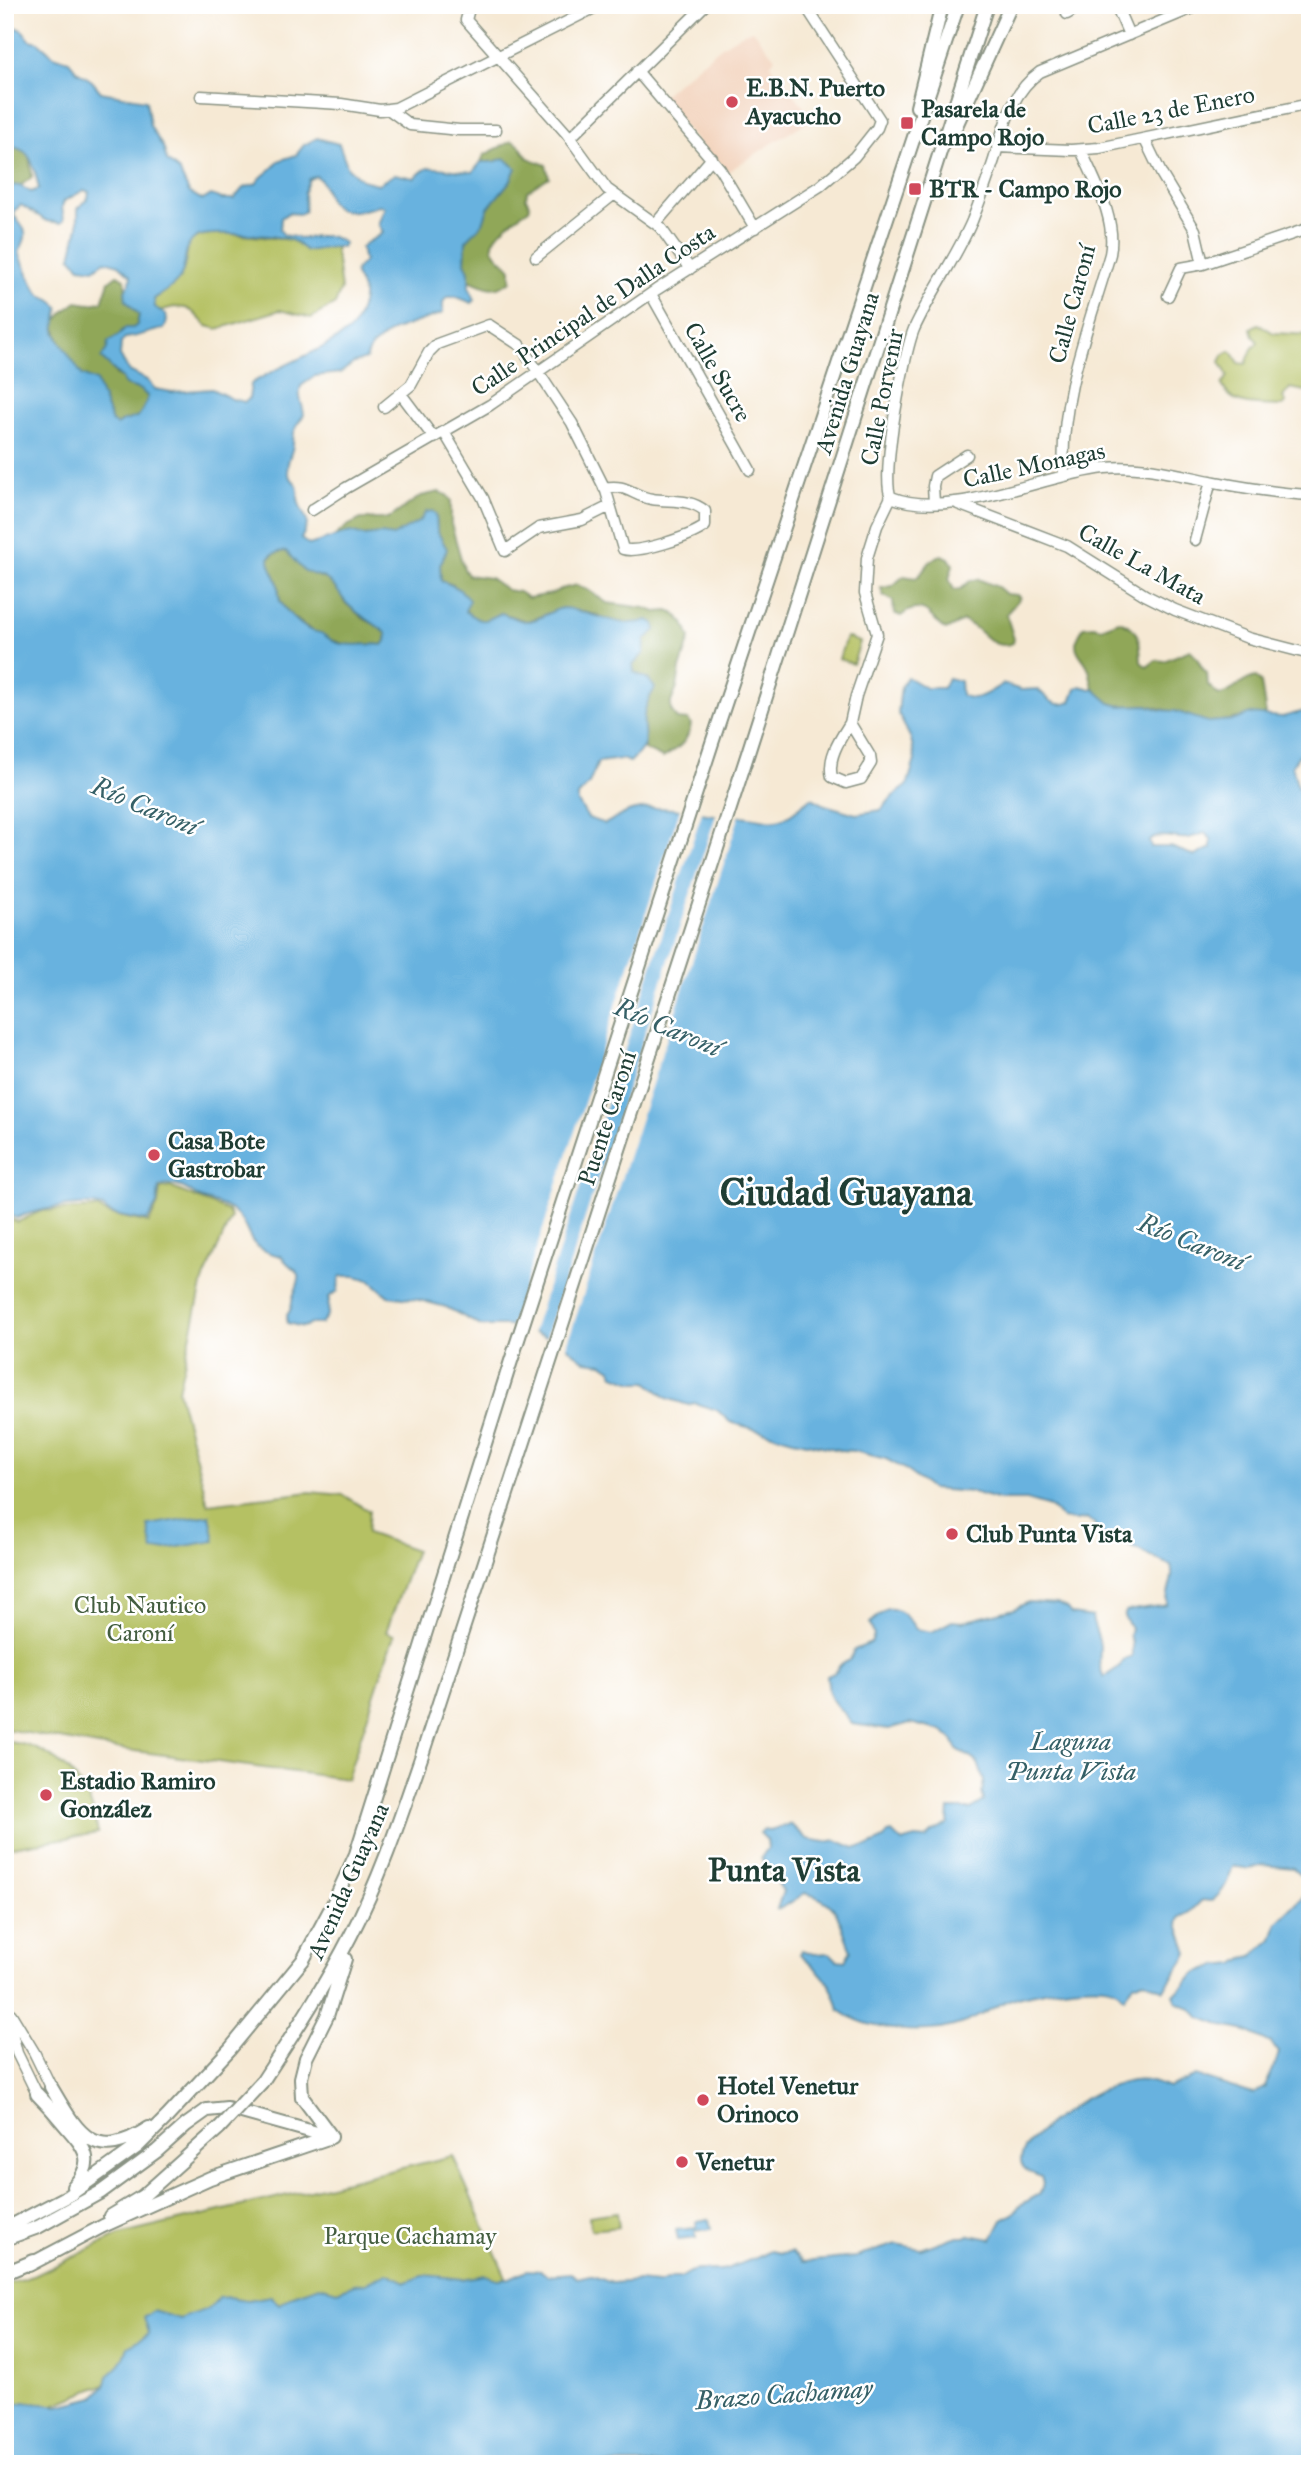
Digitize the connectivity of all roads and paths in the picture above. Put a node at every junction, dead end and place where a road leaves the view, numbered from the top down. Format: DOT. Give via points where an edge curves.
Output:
graph roads {
  1 [pos="470,5"];
  2 [pos="705,5"];
  3 [pos="819,5"];
  4 [pos="943,5"];
  5 [pos="958,5"];
  6 [pos="987,5"];
  7 [pos="1011,5"];
  8 [pos="1082,5"];
  9 [pos="1116,5"];
  10 [pos="1200,5"];
  11 [pos="597,6"];
  12 [pos="808,9"];
  13 [pos="1067,14"];
  14 [pos="1129,35"];
  15 [pos="499,57"];
  16 [pos="637,71"];
  17 [pos="201,96"];
  18 [pos="1310,104"];
  19 [pos="388,109"];
  20 [pos="496,130"];
  21 [pos="570,138"];
  22 [pos="1145,140"];
  23 [pos="997,147"];
  24 [pos="1081,150"];
  25 [pos="712,158"];
  26 [pos="907,161"];
  27 [pos="933,170"];
  28 [pos="613,195"];
  29 [pos="656,223"];
  30 [pos="755,228"];
  31 [pos="1310,228"];
  32 [pos="536,257"];
  33 [pos="1203,264"];
  34 [pos="690,270"];
  35 [pos="651,294"];
  36 [pos="1168,296"];
  37 [pos="538,371"];
  38 [pos="401,394"];
  39 [pos="384,407"];
  40 [pos="444,432"];
  41 [pos="434,438"];
  42 [pos="967,455"];
  43 [pos="750,470"];
  44 [pos="1064,475"];
  45 [pos="1211,481"];
  46 [pos="604,488"];
  47 [pos="1310,495"];
  48 [pos="891,497"];
  49 [pos="934,503"];
  50 [pos="957,503"];
  51 [pos="610,506"];
  52 [pos="312,510"];
  53 [pos="1195,540"];
  54 [pos="1310,654"];
  55 [pos="850,723"];
  56 [pos="712,743"];
  57 [pos="748,753"];
  58 [pos="510,1364"];
  59 [pos="546,1376"];
  60 [pos="353,1932"];
  61 [pos="6,2006"];
  62 [pos="51,2087"];
  63 [pos="37,2094"];
  64 [pos="167,2117"];
  65 [pos="331,2137"];
  66 [pos="41,2210"];
  67 [pos="5,2230"];
  68 [pos="5,2239"];
  69 [pos="29,2264"];
  70 [pos="5,2273"];
  1 -- 15 [label="street" via="466,20"];
  2 -- 16 [label="street"];
  3 -- 12 [label="street"];
  4 -- 26 [label="main road"];
  5 -- 26 [label="main road, Avenida Guayana"];
  6 -- 27 [label="main road, Avenida Guayana"];
  7 -- 27 [label="main road"];
  8 -- 13 [label="street"];
  9 -- 14 [label="street"];
  10 -- 14 [label="street"];
  11 -- 15 [label="street"];
  12 -- 30 [label="street, Calle Principal de Dalla Costa" via="880,123 845,166"];
  14 -- 23 [label="street, Calle Porvenir" via="1031,79 1007,117"];
  15 -- 19 [label="street"];
  15 -- 21 [label="street"];
  16 -- 21 [label="street"];
  16 -- 25 [label="street"];
  17 -- 19 [label="street"];
  18 -- 22 [label="street, Calle 23 de Enero"];
  19 -- 20 [label="street" via="410,125"];
  21 -- 28 [label="street"];
  22 -- 24 [label="street, Calle 23 de Enero"];
  22 -- 33 [label="street" via="1195,230"];
  23 -- 24 [label="street, Calle 23 de Enero"];
  23 -- 48 [label="street, Calle Porvenir" via="969,228 910,339 889,452"];
  24 -- 44 [label="street, Calle Caroní" via="1112,236 1076,364 1065,429"];
  25 -- 29 [label="street"];
  25 -- 30 [label="street"];
  26 -- 56 [label="main road, Avenida Guayana"];
  27 -- 57 [label="main road, Avenida Guayana"];
  28 -- 29 [label="street"];
  28 -- 32 [label="street"];
  29 -- 34 [label="street"];
  30 -- 34 [label="street, Calle Principal de Dalla Costa"];
  31 -- 33 [label="street"];
  33 -- 36 [label="street" via="1181,268"];
  34 -- 35 [label="street, Calle Principal de Dalla Costa"];
  35 -- 37 [label="street, Calle Principal de Dalla Costa"];
  35 -- 43 [label="street, Calle Sucre"];
  37 -- 38 [label="street" via="521,346 489,325 437,344"];
  37 -- 40 [label="street, Calle Principal de Dalla Costa"];
  37 -- 46 [label="street" via="572,423"];
  38 -- 39 [label="street"];
  38 -- 41 [label="street"];
  40 -- 41 [label="street, Calle Principal de Dalla Costa"];
  40 -- 51 [label="street" via="487,505 505,551 539,528 582,520"];
  41 -- 52 [label="street, Calle Principal de Dalla Costa"];
  42 -- 49 [label="street" via="935,476"];
  44 -- 45 [label="street, Calle Monagas" via="1133,467"];
  44 -- 50 [label="street, Calle Monagas"];
  45 -- 47 [label="street, Calle Monagas"];
  45 -- 53 [label="street"];
  46 -- 51 [label="street"];
  46 -- 51 [label="street" via="623,486 651,499 695,504 707,517 702,529 628,551 621,546"];
  48 -- 49 [label="street, Calle Monagas"];
  48 -- 55 [label="street" via="867,558 865,593 877,634"];
  49 -- 50 [label="street, Calle Monagas"];
  50 -- 54 [label="street, Calle La Mata" via="1067,547 1175,610 1248,638"];
  55 -- 55 [label="street" via="871,763 861,779 846,783 832,777 831,771 835,751"];
  56 -- 58 [label="main road, Puente Caroní"];
  57 -- 59 [label="main road, Puente Caroní"];
  58 -- 64 [label="main road, Avenida Guayana" via="356,1854 303,1960"];
  59 -- 60 [label="main road, Avenida Guayana" via="422,1755 385,1861"];
  60 -- 65 [label="main road" via="327,2017 301,2078 302,2097"];
  60 -- 69 [label="main road, Avenida Guayana, bridge" via="324,1987 262,2082 219,2128 143,2196"];
  61 -- 62 [label="street"];
  61 -- 63 [label="street" via="17,2053"];
  62 -- 64 [label="main road" via="73,2125 108,2145 132,2139"];
  63 -- 66 [label="main road" via="83,2145 87,2167 73,2187"];
  64 -- 66 [label="main road, Avenida Guayana" via="138,2146"];
  65 -- 68 [label="main road" via="227,2108 207,2110 101,2192 38,2227"];
  65 -- 69 [label="main road" via="210,2178"];
  66 -- 67 [label="main road, Avenida Guayana"];
  69 -- 70 [label="main road, Avenida Guayana"];
}
